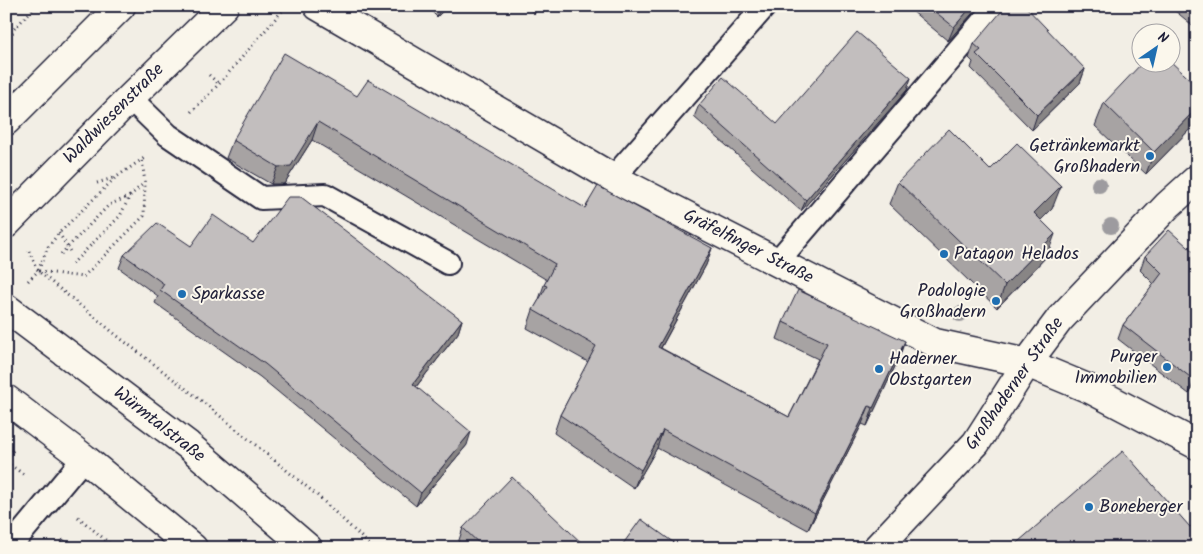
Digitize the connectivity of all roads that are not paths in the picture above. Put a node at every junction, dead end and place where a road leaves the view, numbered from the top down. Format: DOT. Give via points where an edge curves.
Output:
graph roads {
  1 [pos="121,6"];
  2 [pos="224,6"];
  3 [pos="318,6"];
  4 [pos="765,6"];
  5 [pos="996,6"];
  6 [pos="130,98"];
  7 [pos="6,121"];
  8 [pos="613,178"];
  9 [pos="1197,179"];
  10 [pos="14,235"];
  11 [pos="777,262"];
  12 [pos="448,263"];
  13 [pos="6,308"];
  14 [pos="1027,364"];
  15 [pos="6,399"];
  16 [pos="1197,445"];
  17 [pos="84,458"];
  18 [pos="9,548"];
  19 [pos="193,548"];
  20 [pos="308,548"];
  21 [pos="877,548"];
  1 -- 7 [label="street"];
  2 -- 6 [label="street, Waldwiesenstraße"];
  3 -- 8 [label="street, Gräfelfinger Straße"];
  4 -- 8 [label="lane"];
  5 -- 11 [label="lane"];
  6 -- 10 [label="street, Waldwiesenstraße"];
  6 -- 12 [label="lane" via="168,135 261,198 324,195"];
  8 -- 11 [label="street, Gräfelfinger Straße"];
  9 -- 14 [label="street, Großhaderner Straße" via="1163,210 1059,320"];
  11 -- 14 [label="street, Gräfelfinger Straße" via="935,343"];
  13 -- 20 [label="street, Würmtalstraße" via="188,445"];
  14 -- 16 [label="street, Gräfelfinger Straße" via="1092,390"];
  14 -- 21 [label="street, Großhaderner Straße" via="976,443"];
  15 -- 17 [label="street"];
  17 -- 18 [label="lane"];
  17 -- 19 [label="street"];
}
